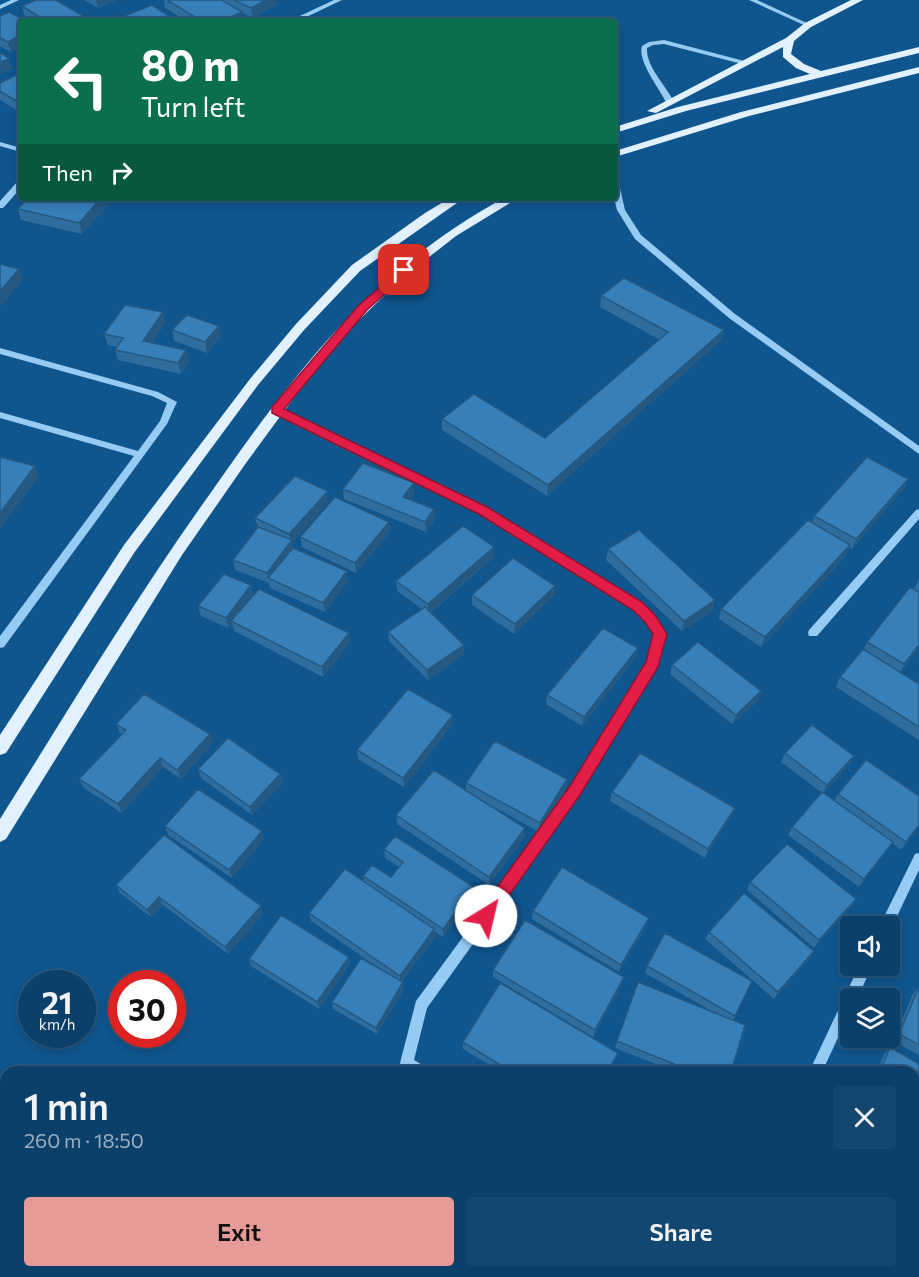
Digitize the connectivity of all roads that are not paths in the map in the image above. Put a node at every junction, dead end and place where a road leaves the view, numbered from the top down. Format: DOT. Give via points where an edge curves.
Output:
graph roads {
  1 [pos="16,0"];
  2 [pos="317,0"];
  3 [pos="339,0"];
  4 [pos="752,0"];
  5 [pos="858,0"];
  6 [pos="2,5"];
  7 [pos="328,5"];
  8 [pos="299,18"];
  9 [pos="808,25"];
  10 [pos="789,40"];
  11 [pos="919,50"];
  12 [pos="747,63"];
  13 [pos="919,70"];
  14 [pos="818,74"];
  15 [pos="670,102"];
  16 [pos="618,128"];
  17 [pos="618,128"];
  18 [pos="0,144"];
  19 [pos="18,149"];
  20 [pos="618,153"];
  21 [pos="18,186"];
  22 [pos="618,197"];
  23 [pos="453,201"];
  24 [pos="506,201"];
  25 [pos="0,206"];
  26 [pos="0,351"];
  27 [pos="276,410"];
  28 [pos="0,415"];
  29 [pos="919,451"];
  30 [pos="138,454"];
  31 [pos="919,513"];
  32 [pos="813,633"];
  33 [pos="0,645"];
  34 [pos="0,748"];
  35 [pos="0,834"];
  36 [pos="919,858"];
  37 [pos="890,916"];
  38 [pos="861,976"];
  39 [pos="412,1066"];
  40 [pos="818,1066"];
  1 -- 6 [label="street"];
  2 -- 7 [label="street"];
  3 -- 7 [label="street"];
  4 -- 9 [label="street"];
  5 -- 9 [label="main road"];
  7 -- 8 [label="street"];
  9 -- 10 [label="main road"];
  10 -- 12 [label="main road"];
  10 -- 14 [label="main road" via="786,56"];
  11 -- 14 [label="main road"];
  12 -- 15 [label="main road"];
  12 -- 15 [label="street" via="664,42 651,43 642,52 644,61 666,90"];
  13 -- 20 [label="main road" via="745,114"];
  14 -- 16 [label="main road"];
  15 -- 17 [label="main road"];
  18 -- 19 [label="street"];
  21 -- 25 [label="street"];
  22 -- 29 [label="street" via="621,210 638,237 732,316"];
  23 -- 34 [label="main road" via="356,268 254,382 129,549"];
  24 -- 27 [label="main road" via="480,214 418,258 363,307"];
  26 -- 30 [label="street" via="172,402 164,422"];
  27 -- 35 [label="main road" via="139,608"];
  27 -- 39 [label="street" via="483,511 637,606 660,634 653,663 564,808 421,1005 407,1063"];
  28 -- 30 [label="street"];
  30 -- 33 [label="street"];
  31 -- 32 [label="street"];
  36 -- 37 [label="street"];
  38 -- 40 [label="street"];
}
